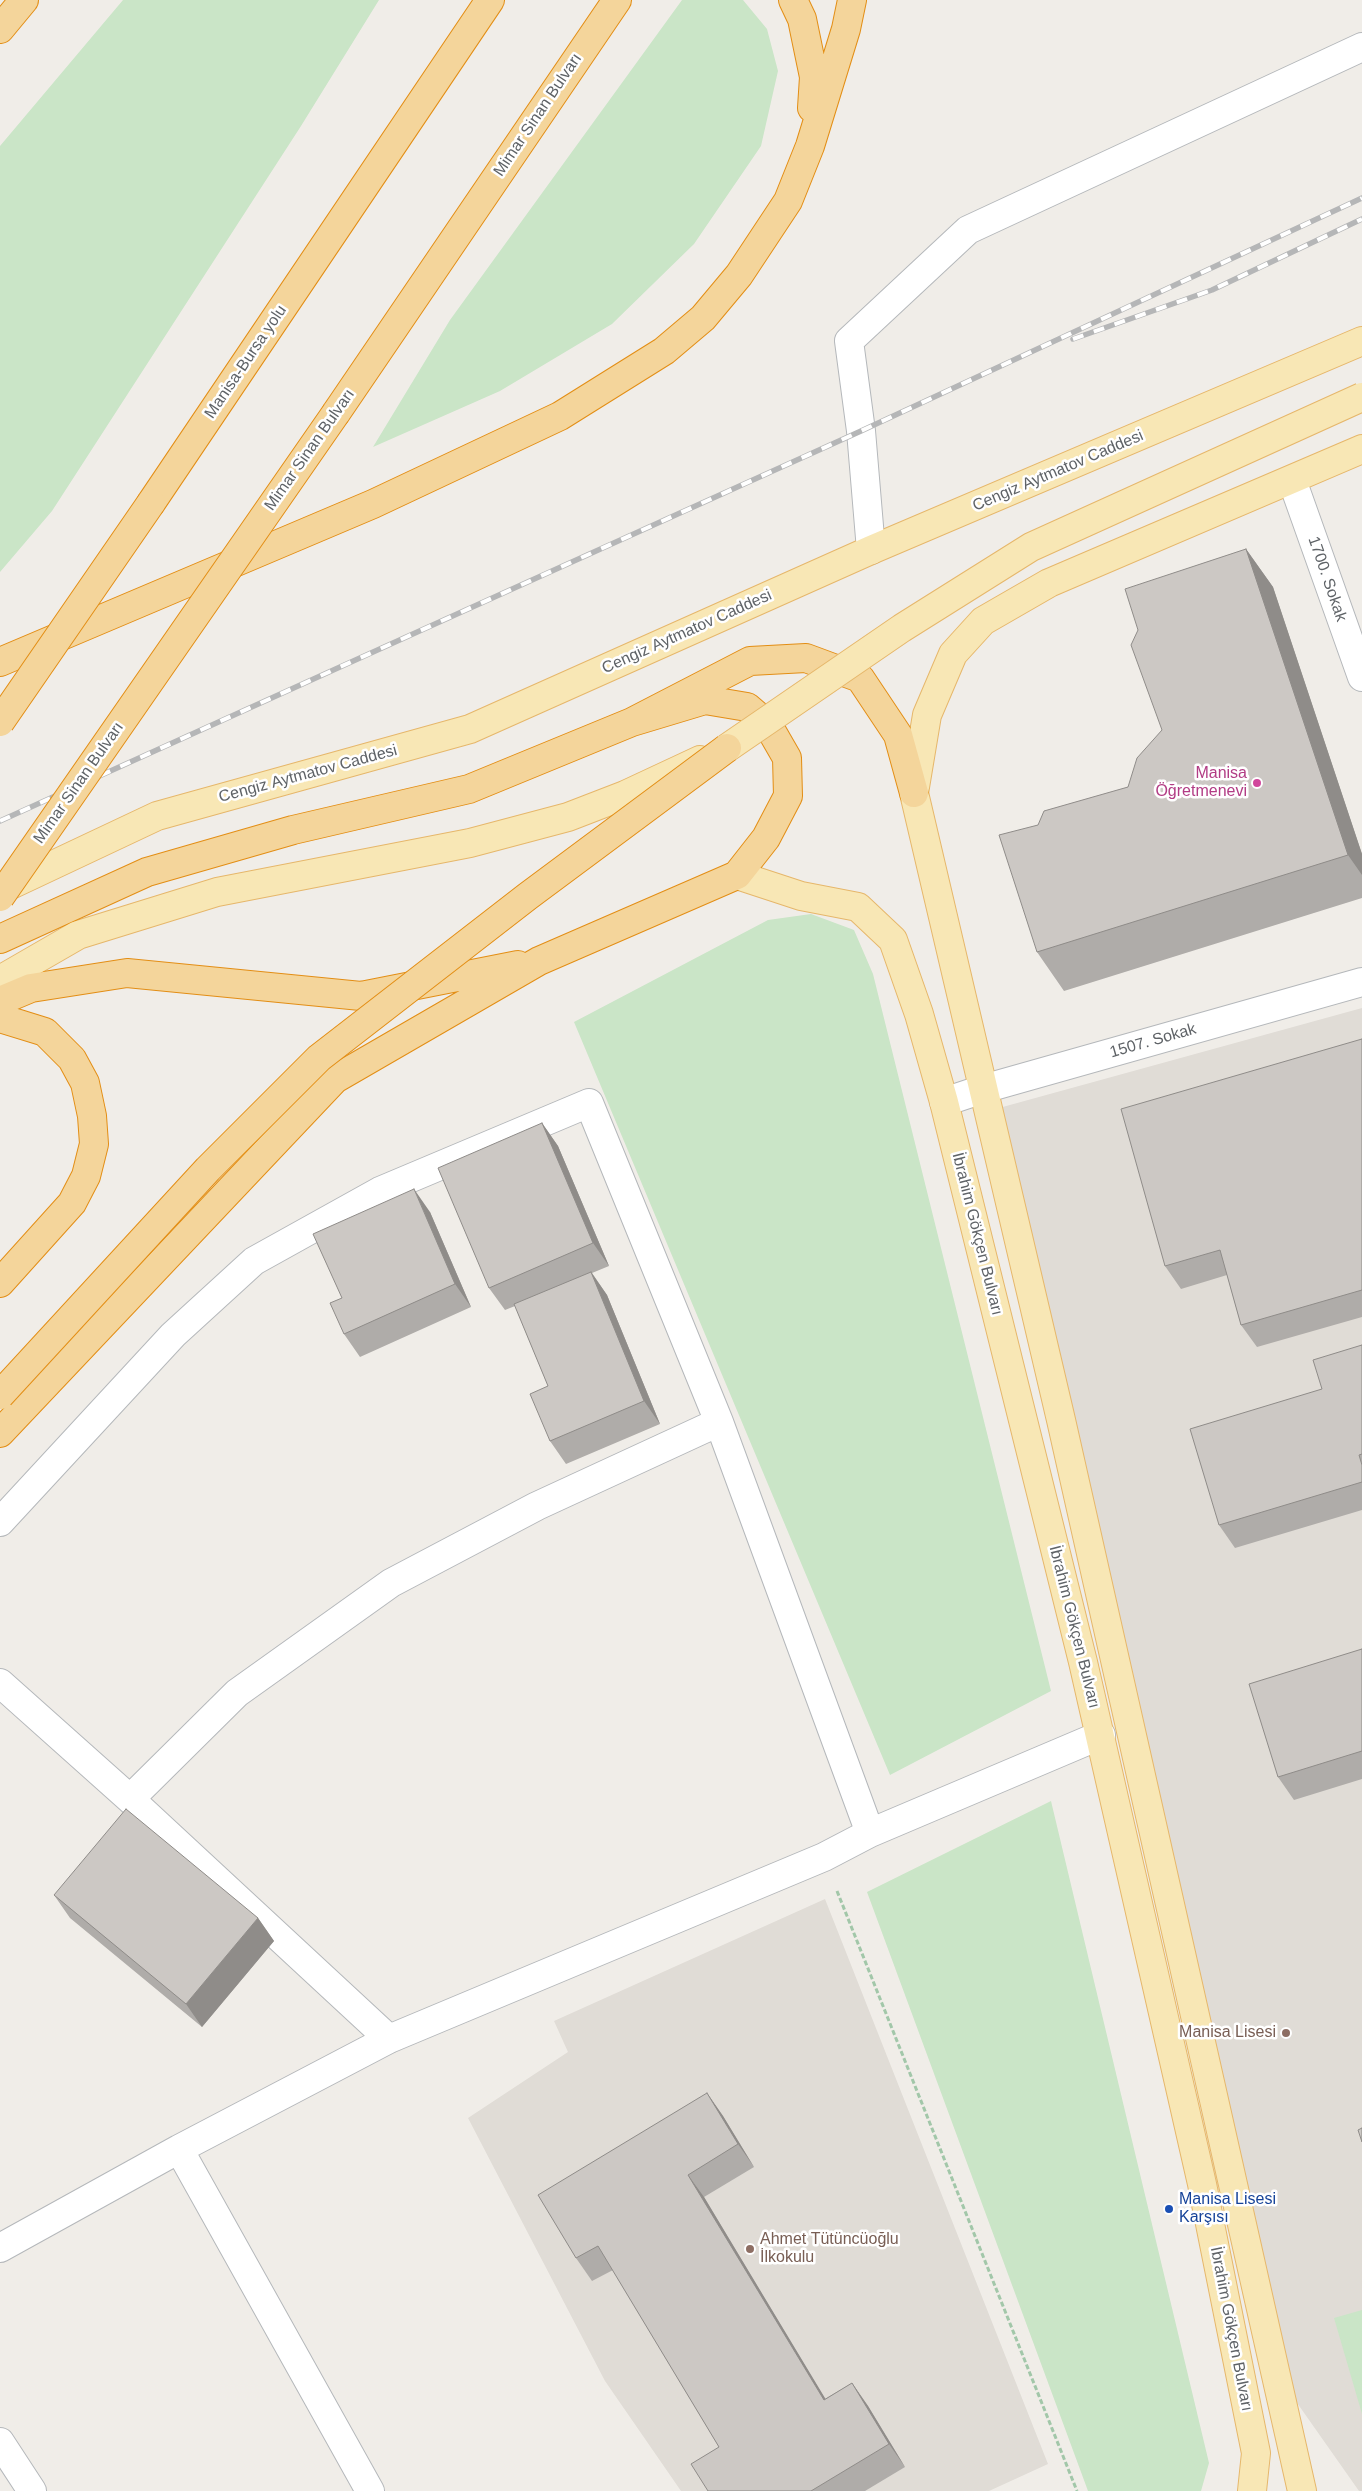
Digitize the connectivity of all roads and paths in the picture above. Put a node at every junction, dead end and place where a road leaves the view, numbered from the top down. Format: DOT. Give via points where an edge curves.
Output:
graph roads {
  1 [pos="24,0"];
  2 [pos="484,0"];
  3 [pos="490,0"];
  4 [pos="617,0"];
  5 [pos="793,0"];
  6 [pos="852,0"];
  7 [pos="472,27"];
  8 [pos="0,29"];
  9 [pos="1362,47"];
  10 [pos="810,146"];
  11 [pos="1362,341"];
  12 [pos="1362,397"];
  13 [pos="1362,449"];
  14 [pos="1292,480"];
  15 [pos="870,550"];
  16 [pos="0,662"];
  17 [pos="1362,677"];
  18 [pos="0,722"];
  19 [pos="632,722"];
  20 [pos="727,748"];
  21 [pos="914,793"];
  22 [pos="736,876"];
  23 [pos="0,890"];
  24 [pos="0,897"];
  25 [pos="0,939"];
  26 [pos="539,961"];
  27 [pos="0,980"];
  28 [pos="1362,982"];
  29 [pos="0,1000"];
  30 [pos="0,1018"];
  31 [pos="983,1089"];
  32 [pos="944,1102"];
  33 [pos="0,1283"];
  34 [pos="0,1395"];
  35 [pos="719,1422"];
  36 [pos="0,1433"];
  37 [pos="0,1522"];
  38 [pos="0,1684"];
  39 [pos="1101,1735"];
  40 [pos="130,1799"];
  41 [pos="870,1833"];
  42 [pos="824,1858"];
  43 [pos="390,2039"];
  44 [pos="179,2149"];
  45 [pos="0,2248"];
  46 [pos="0,2442"];
  47 [pos="32,2491"];
  48 [pos="370,2491"];
  49 [pos="1076,2491"];
  50 [pos="1252,2491"];
  51 [pos="1302,2491"];
  1 -- 8 [label="highway"];
  2 -- 7 [label="highway"];
  3 -- 7 [label="highway, Manisa-Bursa yolu"];
  4 -- 24 [label="highway, Mimar Sinan Bulvarı, bridge" via="336,413"];
  5 -- 10 [label="highway" via="802,19 814,76"];
  6 -- 10 [label="highway"];
  7 -- 18 [label="highway, Manisa-Bursa yolu, bridge"];
  9 -- 15 [label="street" via="968,230 849,341 861,431"];
  10 -- 16 [label="highway" via="788,201 739,275 703,318 664,352 625,378 560,416 373,504"];
  11 -- 15 [label="main road, Cengiz Aytmatov Caddesi"];
  12 -- 20 [label="main road, bridge" via="1031,547 902,628"];
  13 -- 14 [label="main road"];
  14 -- 17 [label="street, 1700. Sokak"];
  14 -- 21 [label="main road" via="1049,583 983,620 953,654 927,715"];
  15 -- 23 [label="main road, Cengiz Aytmatov Caddesi" via="470,729 157,816"];
  19 -- 21 [label="highway" via="750,661 806,658 860,678 898,735"];
  19 -- 22 [label="highway" via="705,700 747,707 768,725 787,758 788,796 766,838"];
  19 -- 25 [label="highway" via="470,789 292,830 147,872"];
  20 -- 27 [label="main road, bridge" via="625,795 568,817 470,843 217,892 78,935"];
  20 -- 34 [label="highway, bridge" via="528,896 319,1058 208,1169"];
  21 -- 31 [label="main road, İbrahim Gökçen Bulvarı"];
  22 -- 26 [label="highway"];
  22 -- 32 [label="main road, İbrahim Gökçen Bulvarı" via="801,896 858,907 892,940 919,1014"];
  26 -- 29 [label="highway" via="361,996 127,973 31,988"];
  26 -- 36 [label="highway" via="335,1079"];
  28 -- 31 [label="street, 1507. Sokak"];
  30 -- 33 [label="highway" via="44,1032 72,1059 85,1083 94,1144 86,1176 72,1203"];
  31 -- 32 [label="street, 1507. Sokak"];
  31 -- 51 [label="main road, İbrahim Gökçen Bulvarı" via="1061,1420"];
  32 -- 39 [label="main road, İbrahim Gökçen Bulvarı"];
  35 -- 37 [label="street" via="589,1103 380,1192 254,1261 173,1335"];
  35 -- 40 [label="street" via="537,1506 391,1583 236,1693"];
  35 -- 41 [label="street"];
  38 -- 40 [label="street"];
  39 -- 41 [label="street"];
  39 -- 50 [label="main road, İbrahim Gökçen Bulvarı" via="1202,2184 1256,2453"];
  40 -- 43 [label="street"];
  41 -- 42 [label="street"];
  42 -- 43 [label="street"];
  42 -- 49 [label="path"];
  43 -- 44 [label="street"];
  44 -- 45 [label="street"];
  44 -- 48 [label="street"];
  46 -- 47 [label="street"];
}
